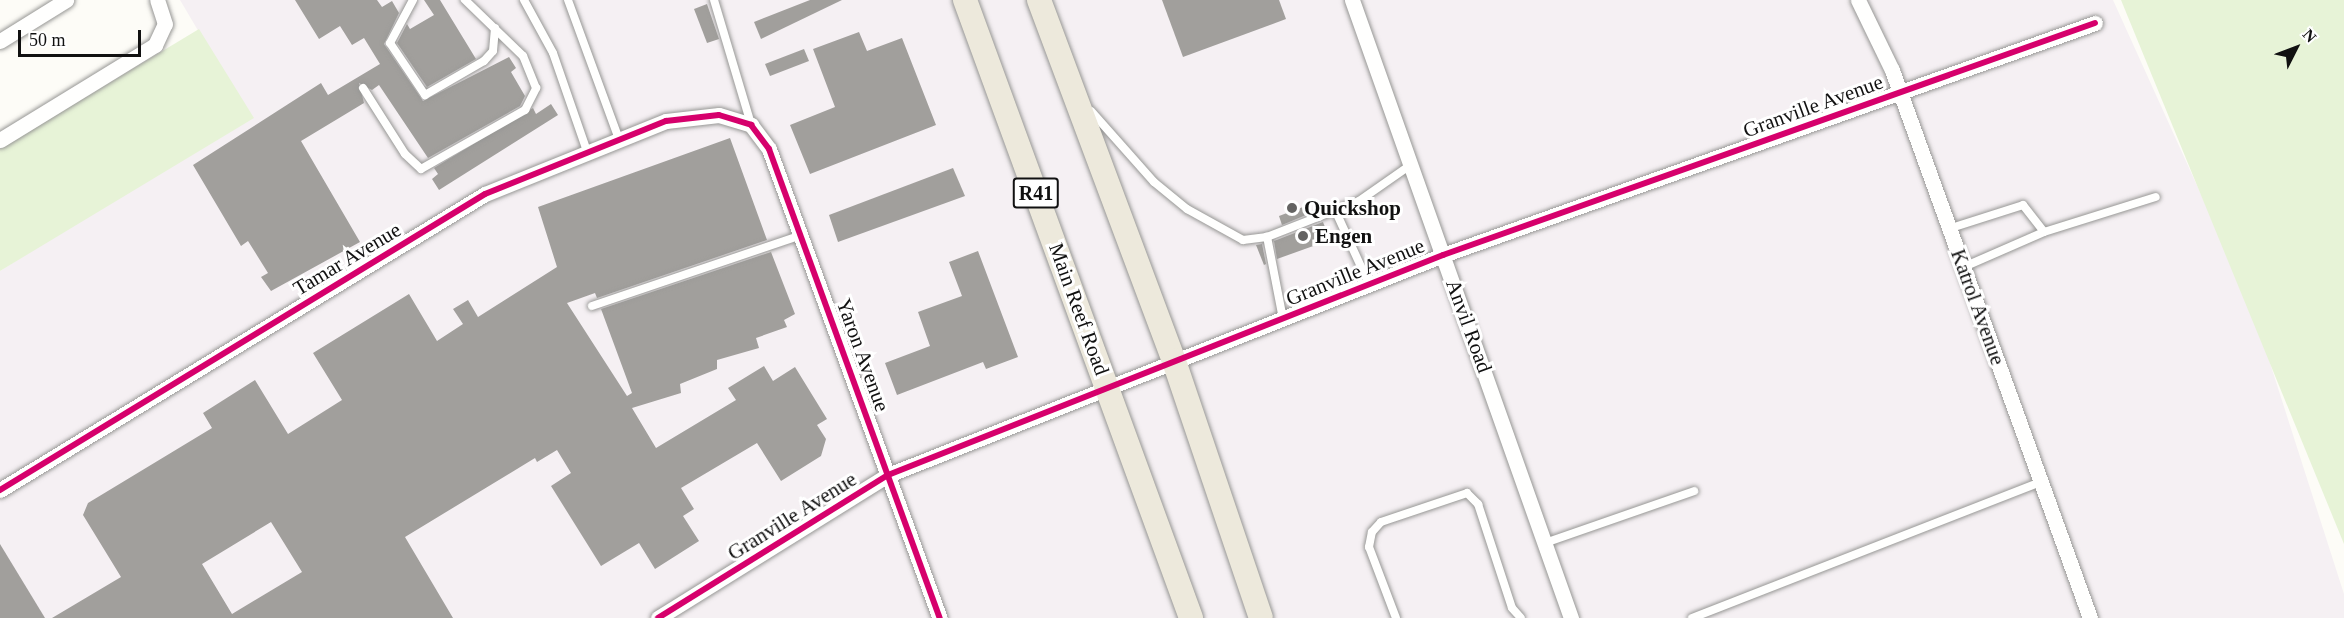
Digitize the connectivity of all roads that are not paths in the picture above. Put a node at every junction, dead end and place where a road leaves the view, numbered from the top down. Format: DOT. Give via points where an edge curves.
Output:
graph roads {
  1 [pos="66,0"];
  2 [pos="157,0"];
  3 [pos="413,0"];
  4 [pos="465,0"];
  5 [pos="524,0"];
  6 [pos="568,0"];
  7 [pos="714,0"];
  8 [pos="965,0"];
  9 [pos="1039,0"];
  10 [pos="1352,0"];
  11 [pos="1858,0"];
  12 [pos="2095,23"];
  13 [pos="495,28"];
  14 [pos="0,41"];
  15 [pos="1069,84"];
  16 [pos="363,88"];
  17 [pos="1900,92"];
  18 [pos="735,118"];
  19 [pos="751,125"];
  20 [pos="619,139"];
  21 [pos="0,140"];
  22 [pos="587,151"];
  23 [pos="1412,164"];
  24 [pos="2156,197"];
  25 [pos="1336,212"];
  26 [pos="1948,229"];
  27 [pos="2044,232"];
  28 [pos="802,235"];
  29 [pos="1267,237"];
  30 [pos="1443,255"];
  31 [pos="1965,266"];
  32 [pos="1369,284"];
  33 [pos="592,306"];
  34 [pos="1283,319"];
  35 [pos="1174,361"];
  36 [pos="1107,385"];
  37 [pos="888,475"];
  38 [pos="2041,482"];
  39 [pos="0,489"];
  40 [pos="1694,492"];
  41 [pos="1545,543"];
  42 [pos="658,618"];
  43 [pos="940,618"];
  44 [pos="1191,618"];
  45 [pos="1261,618"];
  46 [pos="1396,618"];
  47 [pos="1521,618"];
  48 [pos="1571,618"];
  49 [pos="1692,618"];
  50 [pos="2090,618"];
  1 -- 14 [label="street"];
  2 -- 21 [label="street" via="165,24 155,45"];
  3 -- 13 [label="lane" via="390,43 425,95 484,61 493,51"];
  4 -- 13 [label="lane"];
  5 -- 22 [label="lane" via="553,53"];
  6 -- 20 [label="lane"];
  7 -- 19 [label="lane"];
  8 -- 36 [label="main road, Main Reef Road / R41"];
  9 -- 15 [label="main road"];
  10 -- 23 [label="street, Anvil Road"];
  11 -- 17 [label="street, Katrol Avenue"];
  12 -- 17 [label="street, Granville Avenue"];
  13 -- 16 [label="lane" via="523,56 535,80 533,101 429,168 411,163"];
  15 -- 29 [label="lane" via="1170,196 1234,237"];
  15 -- 35 [label="main road"];
  17 -- 26 [label="street, Katrol Avenue"];
  17 -- 30 [label="street, Granville Avenue"];
  18 -- 19 [label="street, Yaron Avenue"];
  18 -- 20 [label="street, Tamar Avenue" via="681,117"];
  19 -- 28 [label="street, Yaron Avenue" via="769,148"];
  20 -- 22 [label="street, Tamar Avenue"];
  22 -- 39 [label="street, Tamar Avenue" via="485,194"];
  23 -- 25 [label="lane"];
  23 -- 30 [label="street, Anvil Road"];
  24 -- 27 [label="lane"];
  25 -- 29 [label="lane"];
  25 -- 32 [label="lane"];
  26 -- 27 [label="lane" via="2023,204"];
  26 -- 31 [label="street, Katrol Avenue"];
  27 -- 31 [label="lane"];
  28 -- 33 [label="lane"];
  28 -- 37 [label="street, Yaron Avenue"];
  29 -- 34 [label="lane"];
  30 -- 32 [label="street, Granville Avenue"];
  30 -- 41 [label="street, Anvil Road"];
  31 -- 38 [label="street, Katrol Avenue"];
  32 -- 34 [label="street, Granville Avenue"];
  34 -- 35 [label="street, Granville Avenue"];
  35 -- 36 [label="street, Granville Avenue"];
  35 -- 45 [label="main road"];
  36 -- 37 [label="street, Granville Avenue"];
  36 -- 44 [label="main road, Main Reef Road / R41"];
  37 -- 42 [label="street, Granville Avenue"];
  37 -- 43 [label="street, Yaron Avenue"];
  38 -- 49 [label="lane"];
  38 -- 50 [label="street, Katrol Avenue"];
  40 -- 41 [label="lane"];
  41 -- 48 [label="street, Anvil Road"];
  46 -- 47 [label="lane" via="1369,547 1372,532 1381,522 1467,493 1478,504 1512,608"];
}
